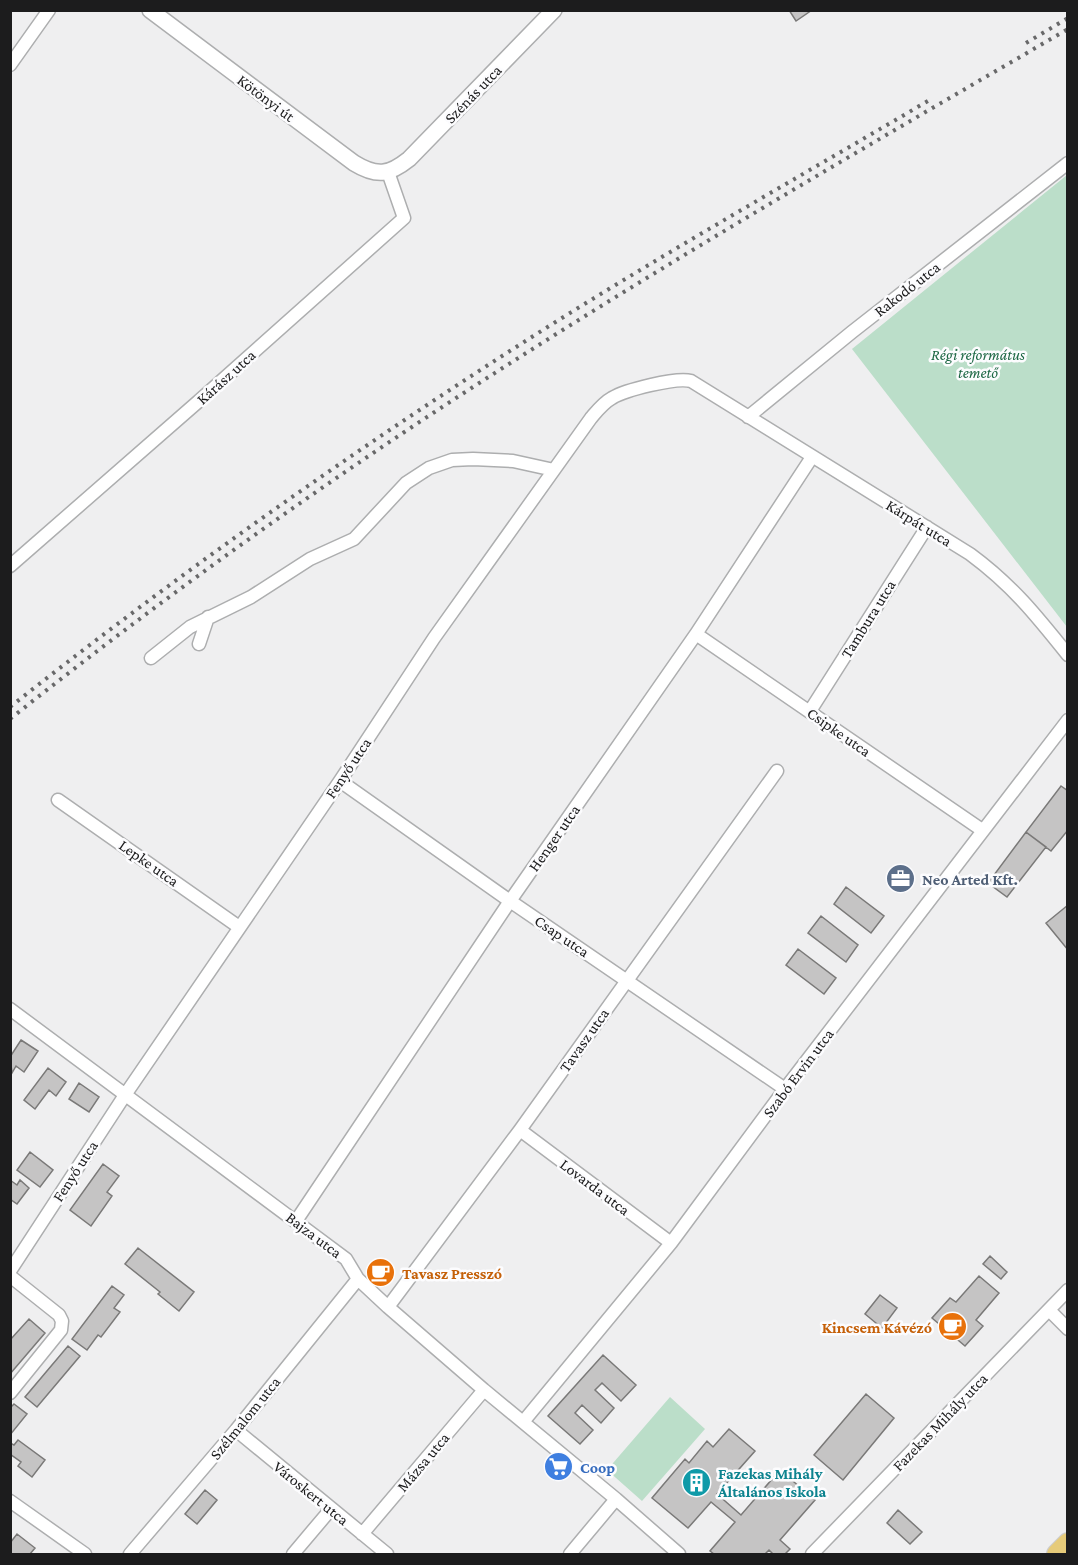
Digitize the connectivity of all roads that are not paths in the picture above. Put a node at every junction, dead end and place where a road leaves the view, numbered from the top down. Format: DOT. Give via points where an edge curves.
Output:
graph roads {
  1 [pos="49,10"];
  2 [pos="150,10"];
  3 [pos="554,10"];
  4 [pos="10,65"];
  5 [pos="1068,163"];
  6 [pos="388,172"];
  7 [pos="748,417"];
  8 [pos="812,457"];
  9 [pos="555,470"];
  10 [pos="927,527"];
  11 [pos="10,566"];
  12 [pos="208,617"];
  13 [pos="696,634"];
  14 [pos="199,644"];
  15 [pos="1068,655"];
  16 [pos="150,658"];
  17 [pos="810,711"];
  18 [pos="1068,720"];
  19 [pos="777,771"];
  20 [pos="340,780"];
  21 [pos="58,800"];
  22 [pos="982,830"];
  23 [pos="510,901"];
  24 [pos="239,927"];
  25 [pos="627,979"];
  26 [pos="10,1009"];
  27 [pos="785,1089"];
  28 [pos="125,1095"];
  29 [pos="520,1130"];
  30 [pos="296,1221"];
  31 [pos="671,1243"];
  32 [pos="10,1271"];
  33 [pos="10,1276"];
  34 [pos="358,1279"];
  35 [pos="1068,1290"];
  36 [pos="388,1307"];
  37 [pos="1049,1310"];
  38 [pos="1068,1329"];
  39 [pos="484,1390"];
  40 [pos="10,1393"];
  41 [pos="523,1422"];
  42 [pos="236,1431"];
  43 [pos="616,1498"];
  44 [pos="10,1501"];
  45 [pos="331,1509"];
  46 [pos="362,1534"];
  47 [pos="1068,1543"];
  48 [pos="85,1554"];
  49 [pos="130,1554"];
  50 [pos="293,1554"];
  51 [pos="387,1554"];
  52 [pos="570,1554"];
  53 [pos="679,1554"];
  54 [pos="812,1554"];
  55 [pos="1057,1554"];
  1 -- 4 [label="street"];
  2 -- 6 [label="street, Kötönyi út" via="354,163 372,171"];
  3 -- 6 [label="street, Szénás utca" via="410,159"];
  5 -- 7 [label="street, Rakodó utca"];
  6 -- 11 [label="street, Kárász utca" via="404,218"];
  7 -- 8 [label="street, Kárpát utca"];
  7 -- 9 [label="street, Fenyő utca" via="691,381 676,380 620,394 602,405"];
  8 -- 10 [label="street, Kárpát utca"];
  8 -- 13 [label="street, Henger utca"];
  9 -- 12 [label="street" via="513,461 473,459 438,464 406,483 354,540 310,559 251,597"];
  9 -- 20 [label="street, Fenyő utca" via="434,638"];
  10 -- 15 [label="street, Kárpát utca" via="970,554 1007,585 1033,610"];
  10 -- 17 [label="street, Tambura utca"];
  12 -- 14 [label="street"];
  12 -- 16 [label="street"];
  13 -- 17 [label="street, Csipke utca"];
  13 -- 23 [label="street, Henger utca"];
  17 -- 22 [label="street, Csipke utca"];
  18 -- 22 [label="street, Szabó Ervin utca"];
  19 -- 25 [label="street, Tavasz utca"];
  20 -- 23 [label="street, Csap utca"];
  20 -- 24 [label="street, Fenyő utca"];
  21 -- 24 [label="street, Lepke utca"];
  22 -- 27 [label="street, Szabó Ervin utca"];
  23 -- 25 [label="street, Csap utca"];
  23 -- 30 [label="street, Henger utca"];
  24 -- 28 [label="street, Fenyő utca"];
  25 -- 27 [label="street, Csap utca"];
  25 -- 29 [label="street, Tavasz utca"];
  26 -- 28 [label="street, Bajza utca"];
  27 -- 31 [label="street, Szabó Ervin utca"];
  28 -- 30 [label="street, Bajza utca"];
  28 -- 32 [label="street, Fenyő utca"];
  29 -- 31 [label="street, Lovarda utca"];
  29 -- 36 [label="street, Tavasz utca"];
  30 -- 34 [label="street, Bajza utca" via="346,1259"];
  31 -- 41 [label="street, Szabó Ervin utca"];
  33 -- 40 [label="street" via="62,1321 61,1330"];
  34 -- 36 [label="street, Bajza utca"];
  34 -- 42 [label="street, Szélmalom utca"];
  35 -- 37 [label="street, Fazekas Mihály utca"];
  36 -- 39 [label="street, Bajza utca"];
  37 -- 38 [label="street"];
  37 -- 54 [label="street, Fazekas Mihály utca"];
  39 -- 41 [label="street, Bajza utca"];
  39 -- 46 [label="street, Mázsa utca"];
  41 -- 43 [label="street, Bajza utca"];
  42 -- 45 [label="street, Városkert utca"];
  42 -- 49 [label="street, Szélmalom utca"];
  43 -- 52 [label="street"];
  43 -- 53 [label="street, Bajza utca"];
  44 -- 48 [label="street"];
  45 -- 46 [label="street, Városkert utca"];
  45 -- 50 [label="street"];
  46 -- 51 [label="street, Városkert utca"];
  47 -- 55 [label="main road"];
}
